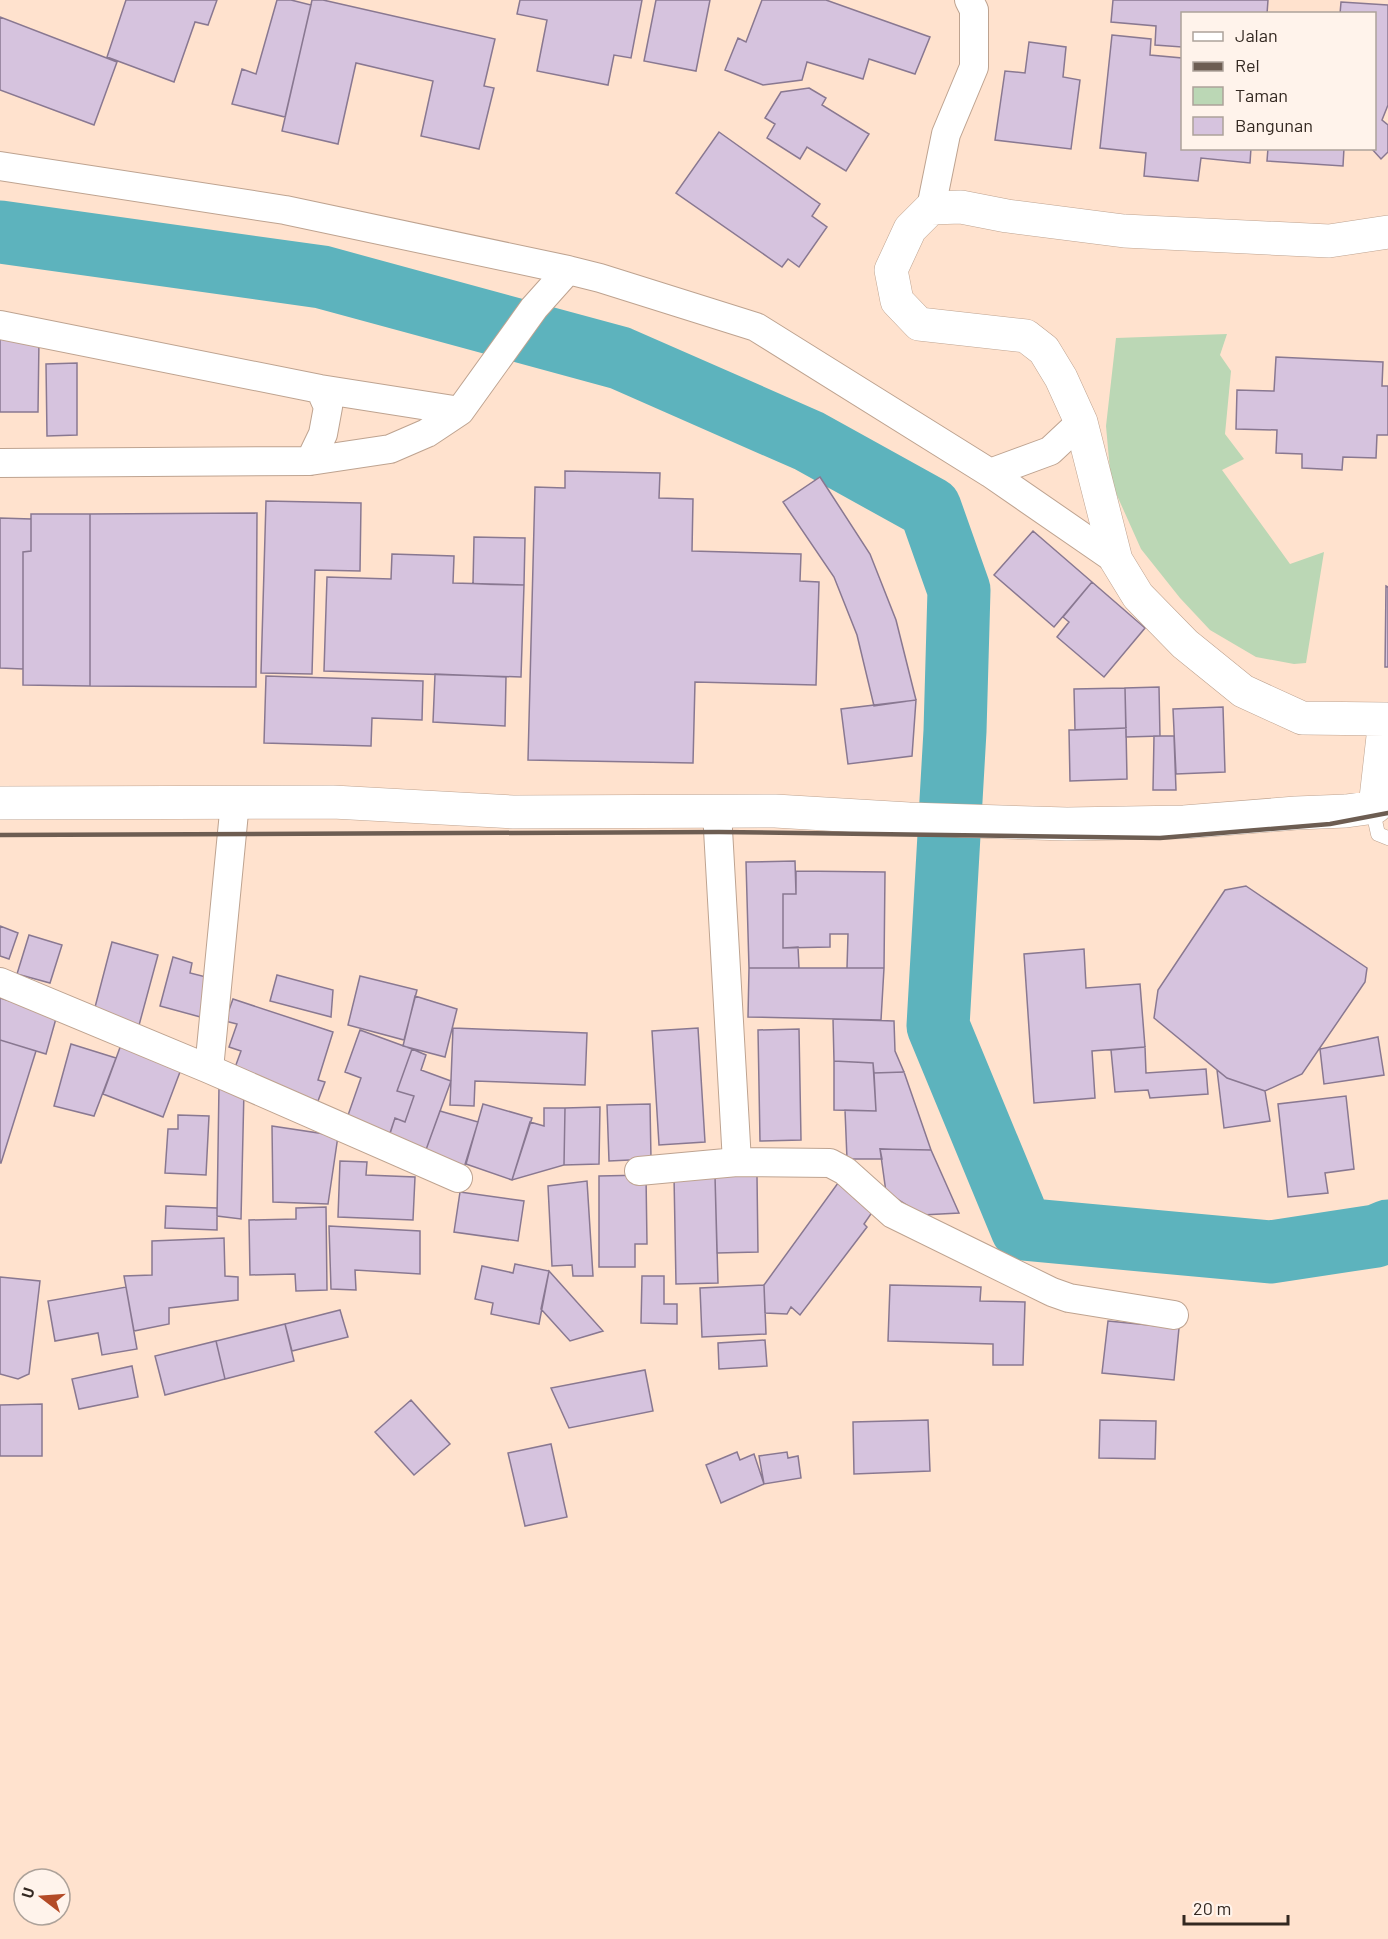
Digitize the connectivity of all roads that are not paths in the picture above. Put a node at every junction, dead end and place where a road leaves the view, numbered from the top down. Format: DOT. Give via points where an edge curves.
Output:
graph roads {
  1 [pos="969,0"];
  2 [pos="0,166"];
  3 [pos="931,208"];
  4 [pos="1388,232"];
  5 [pos="568,270"];
  6 [pos="0,325"];
  7 [pos="320,389"];
  8 [pos="467,403"];
  9 [pos="1082,422"];
  10 [pos="310,460"];
  11 [pos="0,463"];
  12 [pos="990,473"];
  13 [pos="1116,560"];
  14 [pos="1387,719"];
  15 [pos="236,802"];
  16 [pos="0,803"];
  17 [pos="1375,807"];
  18 [pos="717,812"];
  19 [pos="1388,838"];
  20 [pos="0,982"];
  21 [pos="209,1070"];
  22 [pos="737,1162"];
  23 [pos="639,1171"];
  24 [pos="458,1178"];
  25 [pos="1174,1315"];
  1 -- 3 [label="street" via="974,10 974,67 946,134"];
  2 -- 5 [label="street" via="285,210"];
  3 -- 4 [label="main road" via="961,207 1125,231 1329,241"];
  3 -- 9 [label="main road" via="910,229 891,270 897,301 919,324 1026,336 1044,350"];
  5 -- 8 [label="street" via="534,308"];
  5 -- 12 [label="street" via="756,327"];
  6 -- 7 [label="street"];
  7 -- 8 [label="street"];
  7 -- 10 [label="street" via="328,407 323,434"];
  8 -- 10 [label="street" via="427,433 390,449"];
  9 -- 12 [label="street" via="1050,451"];
  9 -- 13 [label="main road"];
  10 -- 11 [label="street"];
  12 -- 13 [label="street"];
  13 -- 14 [label="main road" via="1138,596 1185,644 1243,691 1302,718"];
  14 -- 17 [label="main road"];
  15 -- 16 [label="main road"];
  15 -- 18 [label="main road" via="333,802 513,812"];
  15 -- 21 [label="street"];
  17 -- 18 [label="main road" via="1184,822 1067,824"];
  17 -- 19 [label="lane" via="1378,834"];
  18 -- 22 [label="street"];
  20 -- 21 [label="street"];
  21 -- 24 [label="street"];
  22 -- 23 [label="street"];
  22 -- 25 [label="street" via="830,1163 845,1171 893,1214 1052,1292"];
}
